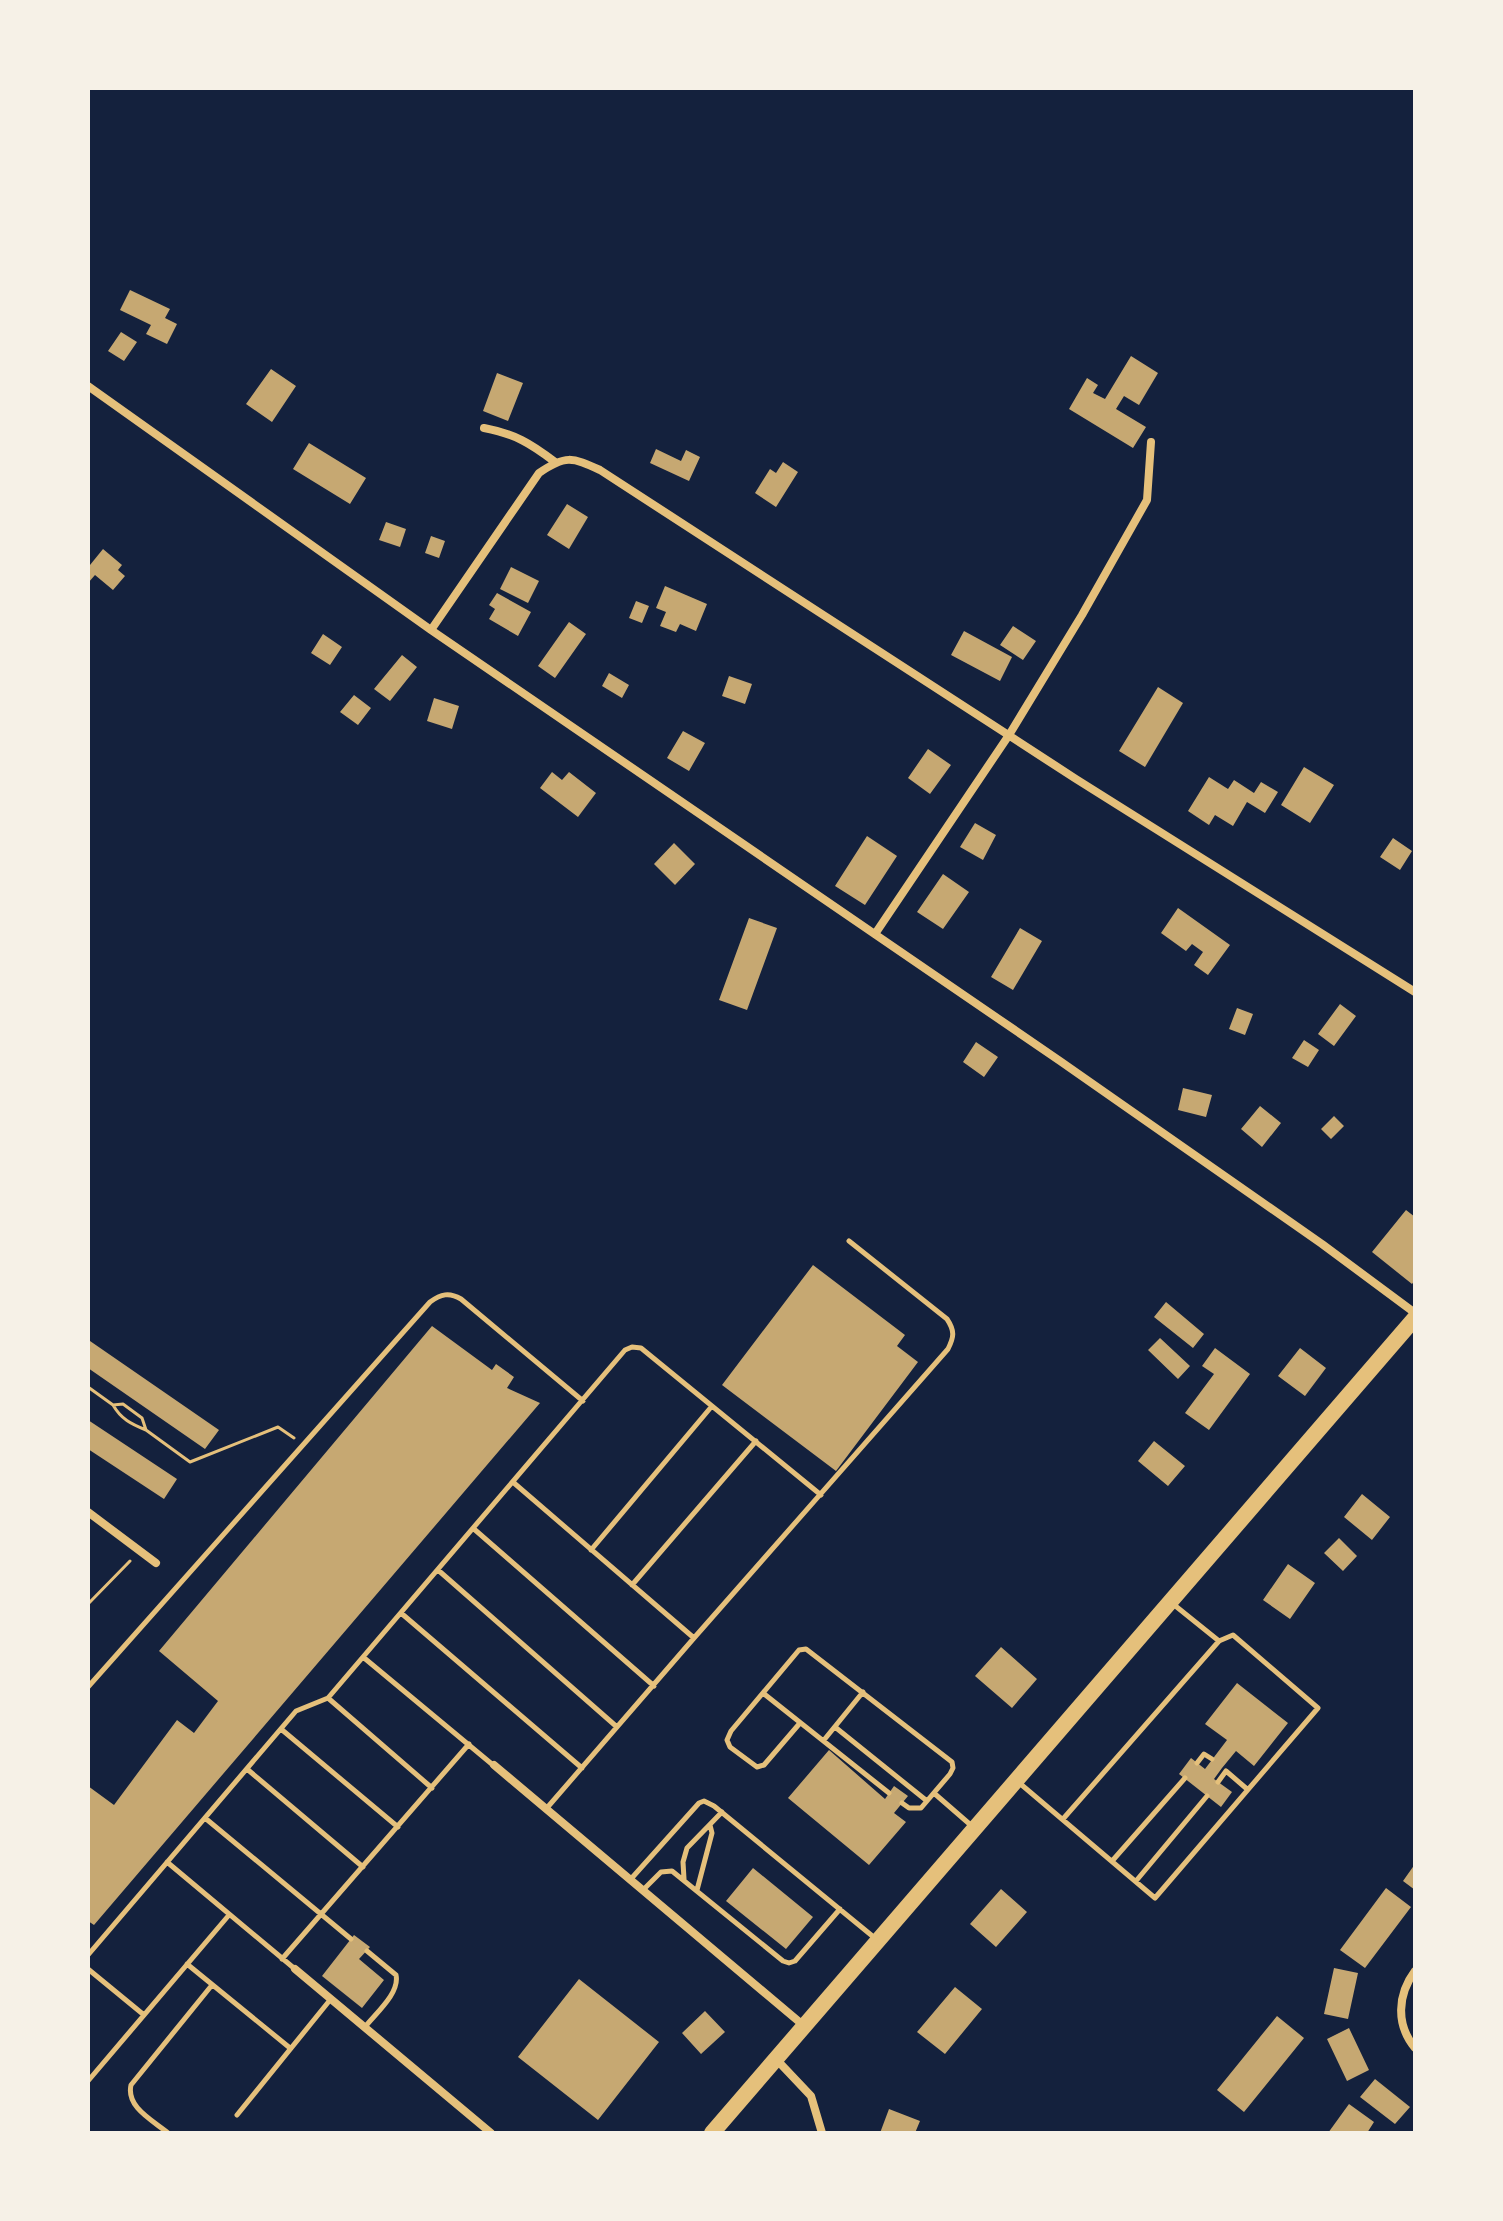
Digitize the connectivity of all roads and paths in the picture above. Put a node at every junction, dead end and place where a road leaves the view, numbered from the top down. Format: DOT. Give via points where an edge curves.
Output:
graph roads {
  1 [pos="88,386"];
  2 [pos="484,428"];
  3 [pos="1151,442"];
  4 [pos="555,462"];
  5 [pos="431,630"];
  6 [pos="1009,735"];
  7 [pos="875,934"];
  8 [pos="1415,992"];
  9 [pos="849,1241"];
  10 [pos="1415,1316"];
  11 [pos="88,1387"];
  12 [pos="583,1401"];
  13 [pos="113,1405"];
  14 [pos="712,1406"];
  15 [pos="146,1430"];
  16 [pos="756,1441"];
  17 [pos="304,1444"];
  18 [pos="514,1483"];
  19 [pos="821,1495"];
  20 [pos="88,1512"];
  21 [pos="474,1529"];
  22 [pos="591,1550"];
  23 [pos="140,1552"];
  24 [pos="156,1563"];
  25 [pos="438,1570"];
  26 [pos="632,1585"];
  27 [pos="1169,1601"];
  28 [pos="88,1604"];
  29 [pos="401,1613"];
  30 [pos="694,1638"];
  31 [pos="1219,1641"];
  32 [pos="363,1657"];
  33 [pos="654,1686"];
  34 [pos="88,1687"];
  35 [pos="863,1692"];
  36 [pos="763,1693"];
  37 [pos="328,1698"];
  38 [pos="800,1723"];
  39 [pos="617,1727"];
  40 [pos="835,1727"];
  41 [pos="281,1729"];
  42 [pos="824,1740"];
  43 [pos="469,1744"];
  44 [pos="1212,1759"];
  45 [pos="1197,1763"];
  46 [pos="494,1765"];
  47 [pos="582,1768"];
  48 [pos="247,1769"];
  49 [pos="1185,1778"];
  50 [pos="1015,1780"];
  51 [pos="1218,1782"];
  52 [pos="432,1788"];
  53 [pos="1247,1789"];
  54 [pos="889,1793"];
  55 [pos="935,1794"];
  56 [pos="1207,1796"];
  57 [pos="928,1802"];
  58 [pos="902,1803"];
  59 [pos="546,1809"];
  60 [pos="722,1812"];
  61 [pos="205,1818"];
  62 [pos="1063,1819"];
  63 [pos="710,1824"];
  64 [pos="398,1827"];
  65 [pos="974,1827"];
  66 [pos="1113,1860"];
  67 [pos="167,1862"];
  68 [pos="363,1867"];
  69 [pos="684,1879"];
  70 [pos="630,1880"];
  71 [pos="1136,1881"];
  72 [pos="697,1890"];
  73 [pos="643,1891"];
  74 [pos="840,1909"];
  75 [pos="321,1914"];
  76 [pos="229,1915"];
  77 [pos="351,1939"];
  78 [pos="876,1940"];
  79 [pos="367,1951"];
  80 [pos="88,1955"];
  81 [pos="282,1959"];
  82 [pos="187,1964"];
  83 [pos="88,1969"];
  84 [pos="295,1969"];
  85 [pos="1415,1971"];
  86 [pos="212,1985"];
  87 [pos="331,1999"];
  88 [pos="144,2015"];
  89 [pos="803,2025"];
  90 [pos="365,2027"];
  91 [pos="290,2048"];
  92 [pos="1415,2048"];
  93 [pos="776,2059"];
  94 [pos="88,2081"];
  95 [pos="237,2115"];
  96 [pos="168,2133"];
  97 [pos="491,2133"];
  98 [pos="712,2133"];
  99 [pos="822,2133"];
  1 -- 5 [label="street"];
  2 -- 4 [label="street" via="529,442"];
  3 -- 6 [label="street" via="1147,500"];
  4 -- 5 [label="street" via="539,473"];
  4 -- 6 [label="street" via="577,459 600,470"];
  5 -- 7 [label="street"];
  6 -- 7 [label="street"];
  6 -- 8 [label="street"];
  7 -- 10 [label="street" via="1309,1235"];
  9 -- 19 [label="lane" via="947,1319 953,1339"];
  10 -- 27 [label="highway"];
  11 -- 13 [label="path"];
  12 -- 14 [label="lane" via="632,1347 641,1348"];
  12 -- 17 [label="lane" via="461,1299 440,1295"];
  12 -- 18 [label="lane"];
  13 -- 15 [label="path" via="129,1423"];
  13 -- 15 [label="path" via="123,1404 142,1418"];
  14 -- 16 [label="lane"];
  14 -- 22 [label="lane"];
  15 -- 17 [label="path" via="190,1462 278,1427"];
  16 -- 19 [label="lane"];
  16 -- 26 [label="lane"];
  17 -- 34 [label="lane"];
  18 -- 21 [label="lane"];
  18 -- 22 [label="lane"];
  19 -- 30 [label="lane"];
  20 -- 23 [label="street"];
  21 -- 25 [label="lane"];
  21 -- 33 [label="lane"];
  22 -- 26 [label="lane"];
  23 -- 24 [label="street"];
  23 -- 28 [label="path"];
  25 -- 29 [label="lane"];
  25 -- 39 [label="lane"];
  26 -- 30 [label="lane"];
  27 -- 31 [label="lane"];
  27 -- 50 [label="highway"];
  29 -- 32 [label="lane"];
  29 -- 47 [label="lane"];
  30 -- 33 [label="lane"];
  31 -- 53 [label="lane" via="1233,1635 1318,1708"];
  31 -- 62 [label="lane"];
  32 -- 37 [label="lane"];
  32 -- 43 [label="lane"];
  33 -- 39 [label="lane"];
  35 -- 36 [label="lane" via="806,1649 799,1650"];
  35 -- 40 [label="lane"];
  35 -- 55 [label="lane" via="952,1762"];
  36 -- 38 [label="lane"];
  36 -- 38 [label="lane" via="727,1740 750,1764 764,1765"];
  37 -- 41 [label="lane" via="296,1711"];
  37 -- 52 [label="lane"];
  38 -- 42 [label="lane"];
  39 -- 47 [label="lane"];
  40 -- 42 [label="lane"];
  40 -- 57 [label="lane"];
  41 -- 48 [label="lane"];
  41 -- 64 [label="lane"];
  42 -- 54 [label="lane"];
  43 -- 46 [label="lane"];
  43 -- 52 [label="lane"];
  44 -- 45 [label="lane" via="1204,1754"];
  46 -- 59 [label="street"];
  47 -- 59 [label="lane"];
  48 -- 61 [label="lane"];
  48 -- 68 [label="lane"];
  49 -- 66 [label="lane"];
  50 -- 62 [label="lane"];
  50 -- 65 [label="highway"];
  51 -- 53 [label="lane" via="1224,1770"];
  52 -- 64 [label="lane"];
  53 -- 71 [label="lane" via="1155,1898"];
  55 -- 57 [label="lane"];
  55 -- 65 [label="lane"];
  56 -- 71 [label="lane"];
  57 -- 58 [label="lane" via="916,1809"];
  59 -- 70 [label="street"];
  60 -- 63 [label="lane"];
  60 -- 70 [label="lane" via="708,1802 699,1803"];
  60 -- 74 [label="lane"];
  61 -- 67 [label="lane"];
  61 -- 75 [label="lane"];
  62 -- 66 [label="lane"];
  63 -- 69 [label="lane" via="687,1848"];
  63 -- 72 [label="lane"];
  64 -- 68 [label="lane"];
  65 -- 78 [label="highway"];
  66 -- 71 [label="lane"];
  67 -- 76 [label="lane"];
  67 -- 80 [label="lane"];
  68 -- 75 [label="lane"];
  69 -- 72 [label="lane"];
  69 -- 73 [label="lane" via="672,1871 661,1872"];
  70 -- 73 [label="street"];
  72 -- 74 [label="lane" via="789,1963"];
  73 -- 89 [label="street"];
  74 -- 78 [label="lane"];
  75 -- 77 [label="lane"];
  75 -- 81 [label="lane"];
  76 -- 81 [label="lane"];
  76 -- 82 [label="lane"];
  78 -- 89 [label="highway"];
  79 -- 90 [label="lane" via="398,1980"];
  81 -- 84 [label="lane"];
  82 -- 86 [label="lane"];
  82 -- 88 [label="lane"];
  83 -- 88 [label="lane"];
  84 -- 87 [label="street"];
  85 -- 92 [label="street" via="1402,1992 1400,2015"];
  86 -- 91 [label="lane"];
  86 -- 96 [label="lane" via="131,2085 132,2103"];
  87 -- 90 [label="street"];
  87 -- 91 [label="lane"];
  88 -- 94 [label="lane"];
  89 -- 93 [label="highway"];
  90 -- 97 [label="street"];
  91 -- 95 [label="lane"];
  93 -- 98 [label="highway"];
  93 -- 99 [label="street" via="811,2096"];
}
